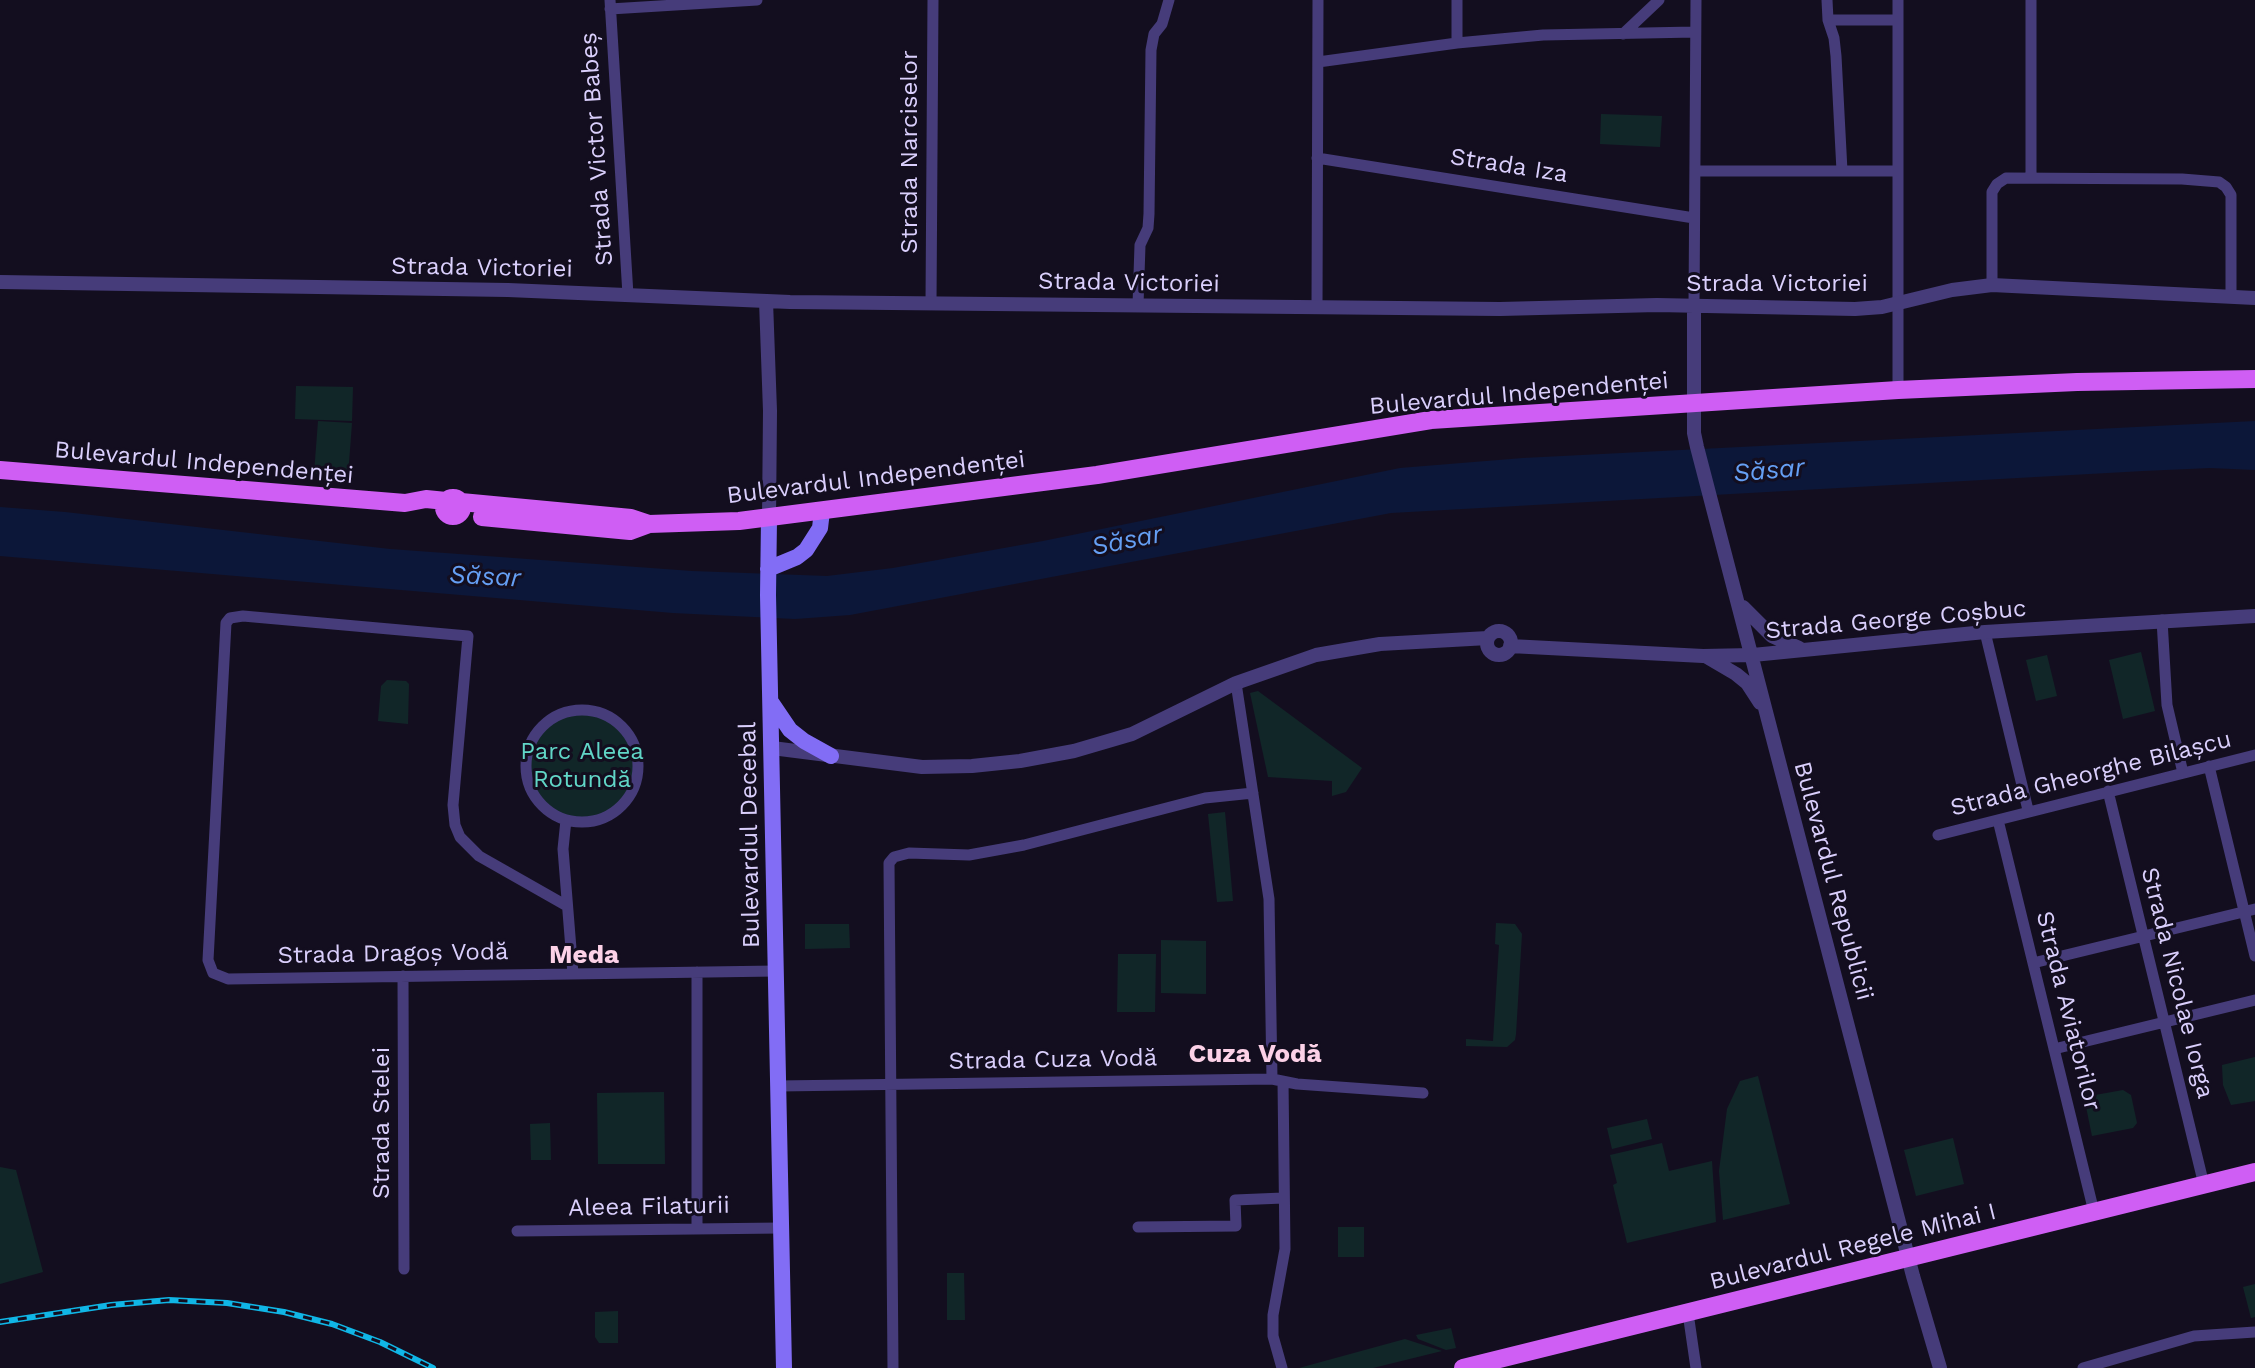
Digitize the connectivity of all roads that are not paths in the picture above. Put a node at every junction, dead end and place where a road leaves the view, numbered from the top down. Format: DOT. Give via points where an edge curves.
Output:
graph roads {
  1 [pos="757,0"];
  2 [pos="933,0"];
  3 [pos="1169,0"];
  4 [pos="1318,0"];
  5 [pos="1457,0"];
  6 [pos="1659,0"];
  7 [pos="1696,0"];
  8 [pos="1827,0"];
  9 [pos="1898,0"];
  10 [pos="2031,0"];
  11 [pos="707,2"];
  12 [pos="610,5"];
  13 [pos="1828,20"];
  14 [pos="1898,20"];
  15 [pos="1695,32"];
  16 [pos="1623,34"];
  17 [pos="1457,43"];
  18 [pos="1318,62"];
  19 [pos="1317,158"];
  20 [pos="1695,171"];
  21 [pos="1842,171"];
  22 [pos="1898,171"];
  23 [pos="2031,177"];
  24 [pos="1694,218"];
  25 [pos="0,282"];
  26 [pos="1992,285"];
  27 [pos="628,295"];
  28 [pos="2231,296"];
  29 [pos="2255,298"];
  30 [pos="766,301"];
  31 [pos="931,303"];
  32 [pos="1898,304"];
  33 [pos="1138,305"];
  34 [pos="1694,306"];
  35 [pos="1317,307"];
  36 [pos="2255,379"];
  37 [pos="1898,390"];
  38 [pos="1696,404"];
  39 [pos="0,470"];
  40 [pos="822,511"];
  41 [pos="769,519"];
  42 [pos="768,569"];
  43 [pos="1740,604"];
  44 [pos="2255,616"];
  45 [pos="2162,620"];
  46 [pos="1985,632"];
  47 [pos="1803,649"];
  48 [pos="1753,655"];
  49 [pos="1703,656"];
  50 [pos="1236,683"];
  51 [pos="771,702"];
  52 [pos="1765,709"];
  53 [pos="772,748"];
  54 [pos="2255,755"];
  55 [pos="831,756"];
  56 [pos="2209,766"];
  57 [pos="2183,773"];
  58 [pos="2108,791"];
  59 [pos="1253,793"];
  60 [pos="2028,810"];
  61 [pos="566,820"];
  62 [pos="1998,820"];
  63 [pos="1938,835"];
  64 [pos="567,906"];
  65 [pos="2250,910"];
  66 [pos="2143,936"];
  67 [pos="2255,956"];
  68 [pos="2033,963"];
  69 [pos="776,971"];
  70 [pos="697,972"];
  71 [pos="573,974"];
  72 [pos="403,976"];
  73 [pos="2255,1000"];
  74 [pos="2164,1022"];
  75 [pos="2054,1049"];
  76 [pos="1278,1080"];
  77 [pos="889,1085"];
  78 [pos="779,1086"];
  79 [pos="1423,1093"];
  80 [pos="2255,1172"];
  81 [pos="2204,1185"];
  82 [pos="1283,1198"];
  83 [pos="2090,1213"];
  84 [pos="1138,1227"];
  85 [pos="781,1228"];
  86 [pos="697,1229"];
  87 [pos="517,1231"];
  88 [pos="1908,1257"];
  89 [pos="404,1269"];
  90 [pos="1688,1313"];
  91 [pos="2255,1332"];
  92 [pos="1490,1365"];
  93 [pos="2089,1367"];
  94 [pos="784,1368"];
  95 [pos="893,1368"];
  96 [pos="1282,1368"];
  97 [pos="1463,1368"];
  98 [pos="1696,1368"];
  99 [pos="1940,1368"];
  1 -- 11 [label="street"];
  2 -- 31 [label="street, Strada Narciselor"];
  3 -- 33 [label="street" via="1151,50 1149,214 1140,245"];
  4 -- 18 [label="street"];
  5 -- 17 [label="street"];
  6 -- 16 [label="street"];
  7 -- 15 [label="street"];
  8 -- 13 [label="street"];
  9 -- 14 [label="street"];
  10 -- 23 [label="street"];
  11 -- 12 [label="street"];
  12 -- 27 [label="street, Strada Victor Babeș"];
  13 -- 14 [label="street"];
  13 -- 21 [label="street" via="1834,38"];
  14 -- 22 [label="street"];
  15 -- 16 [label="street"];
  15 -- 20 [label="street"];
  16 -- 17 [label="street"];
  17 -- 18 [label="street"];
  18 -- 19 [label="street"];
  19 -- 24 [label="street, Strada Iza"];
  19 -- 35 [label="street"];
  20 -- 21 [label="street"];
  20 -- 24 [label="street"];
  21 -- 22 [label="street"];
  22 -- 32 [label="street"];
  23 -- 26 [label="street" via="2006,178 1992,192"];
  23 -- 28 [label="street" via="2219,182 2231,195"];
  24 -- 34 [label="street"];
  25 -- 27 [label="street, Strada Victoriei"];
  26 -- 28 [label="street, Strada Victoriei"];
  26 -- 32 [label="street, Strada Victoriei"];
  27 -- 30 [label="street, Strada Victoriei"];
  28 -- 29 [label="street, Strada Victoriei"];
  30 -- 31 [label="street, Strada Victoriei"];
  30 -- 41 [label="street, Bulevardul Decebal"];
  31 -- 33 [label="street, Strada Victoriei"];
  32 -- 34 [label="street, Strada Victoriei" via="1855,309"];
  32 -- 37 [label="street"];
  33 -- 35 [label="street, Strada Victoriei"];
  34 -- 35 [label="street, Strada Victoriei"];
  34 -- 38 [label="street, Bulevardul Republicii"];
  36 -- 37 [label="main road, Bulevardul Independenței"];
  37 -- 38 [label="main road, Bulevardul Independenței"];
  38 -- 40 [label="main road, Bulevardul Independenței" via="1431,420 1097,475"];
  38 -- 43 [label="street, Bulevardul Republicii" via="1697,447"];
  39 -- 41 [label="main road, Bulevardul Independenței" via="405,503 426,499 630,531 649,524"];
  40 -- 41 [label="main road, Bulevardul Independenței"];
  40 -- 42 [label="main road" via="820,528 806,550"];
  41 -- 42 [label="main road, Bulevardul Decebal"];
  42 -- 51 [label="main road, Bulevardul Decebal"];
  43 -- 47 [label="street" via="1772,636"];
  43 -- 48 [label="street, Bulevardul Republicii"];
  44 -- 45 [label="street, Strada George Coșbuc"];
  45 -- 46 [label="street, Strada George Coșbuc"];
  45 -- 57 [label="street" via="2167,705"];
  46 -- 47 [label="street, Strada George Coșbuc"];
  46 -- 60 [label="street"];
  47 -- 48 [label="street, Strada George Coșbuc"];
  48 -- 49 [label="street, Strada George Coșbuc"];
  48 -- 52 [label="street, Bulevardul Republicii"];
  49 -- 50 [label="street, Strada George Coșbuc" via="1510,642 1499,655 1492,653 1488,642 1402,642 1338,650"];
  49 -- 52 [label="street" via="1747,683"];
  50 -- 55 [label="street, Strada George Coșbuc" via="1132,734 1045,757 941,767"];
  50 -- 59 [label="street"];
  51 -- 53 [label="main road, Bulevardul Decebal"];
  51 -- 55 [label="main road" via="790,730"];
  52 -- 88 [label="street, Bulevardul Republicii"];
  53 -- 55 [label="street, Strada George Coșbuc"];
  53 -- 69 [label="main road, Bulevardul Decebal"];
  54 -- 56 [label="street, Strada Gheorghe Bilașcu"];
  56 -- 57 [label="street, Strada Gheorghe Bilașcu"];
  56 -- 65 [label="street"];
  57 -- 58 [label="street, Strada Gheorghe Bilașcu"];
  58 -- 60 [label="street, Strada Gheorghe Bilașcu"];
  58 -- 66 [label="street, Strada Nicolae Iorga"];
  59 -- 76 [label="street" via="1271,925"];
  59 -- 77 [label="street" via="1205,798 1024,845 969,855 901,854 889,863"];
  60 -- 62 [label="street, Strada Gheorghe Bilașcu"];
  61 -- 61 [label="street" via="586,823 605,818 626,802 635,786 639,768 633,741 622,726 598,712 561,714 545,724 530,746 526,765 532,792 550,813"];
  61 -- 64 [label="street"];
  62 -- 63 [label="street, Strada Gheorghe Bilașcu"];
  62 -- 68 [label="street, Strada Aviatorilor"];
  64 -- 71 [label="street"];
  64 -- 72 [label="street, Strada Dragoș Vodă" via="479,856 455,825 468,636 230,618 224,629 208,960 213,973 228,979"];
  65 -- 66 [label="street"];
  65 -- 67 [label="street"];
  66 -- 68 [label="street"];
  66 -- 74 [label="street, Strada Nicolae Iorga"];
  68 -- 75 [label="street, Strada Aviatorilor"];
  69 -- 70 [label="street, Strada Dragoș Vodă"];
  69 -- 78 [label="main road, Bulevardul Decebal"];
  70 -- 71 [label="street, Strada Dragoș Vodă"];
  70 -- 86 [label="street"];
  71 -- 72 [label="street, Strada Dragoș Vodă"];
  72 -- 89 [label="street, Strada Stelei"];
  73 -- 74 [label="street"];
  74 -- 75 [label="street"];
  74 -- 81 [label="street, Strada Nicolae Iorga"];
  75 -- 83 [label="street, Strada Aviatorilor"];
  76 -- 77 [label="street, Strada Cuza Vodă"];
  76 -- 79 [label="street, Strada Cuza Vodă"];
  76 -- 82 [label="street"];
  77 -- 78 [label="street, Strada Cuza Vodă"];
  77 -- 95 [label="street"];
  78 -- 85 [label="main road, Bulevardul Decebal"];
  80 -- 81 [label="main road, Bulevardul Regele Mihai I"];
  81 -- 83 [label="main road, Bulevardul Regele Mihai I"];
  82 -- 84 [label="street" via="1235,1200 1236,1226"];
  82 -- 96 [label="street" via="1285,1249 1273,1315"];
  83 -- 88 [label="main road, Bulevardul Regele Mihai I"];
  85 -- 86 [label="street, Aleea Filaturii"];
  85 -- 94 [label="main road, Bulevardul Decebal"];
  86 -- 87 [label="street, Aleea Filaturii"];
  88 -- 90 [label="main road, Bulevardul Regele Mihai I"];
  88 -- 99 [label="street, Bulevardul Republicii"];
  90 -- 92 [label="main road, Bulevardul Regele Mihai I"];
  90 -- 98 [label="street"];
  91 -- 93 [label="street" via="2194,1336"];
  92 -- 97 [label="main road, Bulevardul Regele Mihai I"];
}
